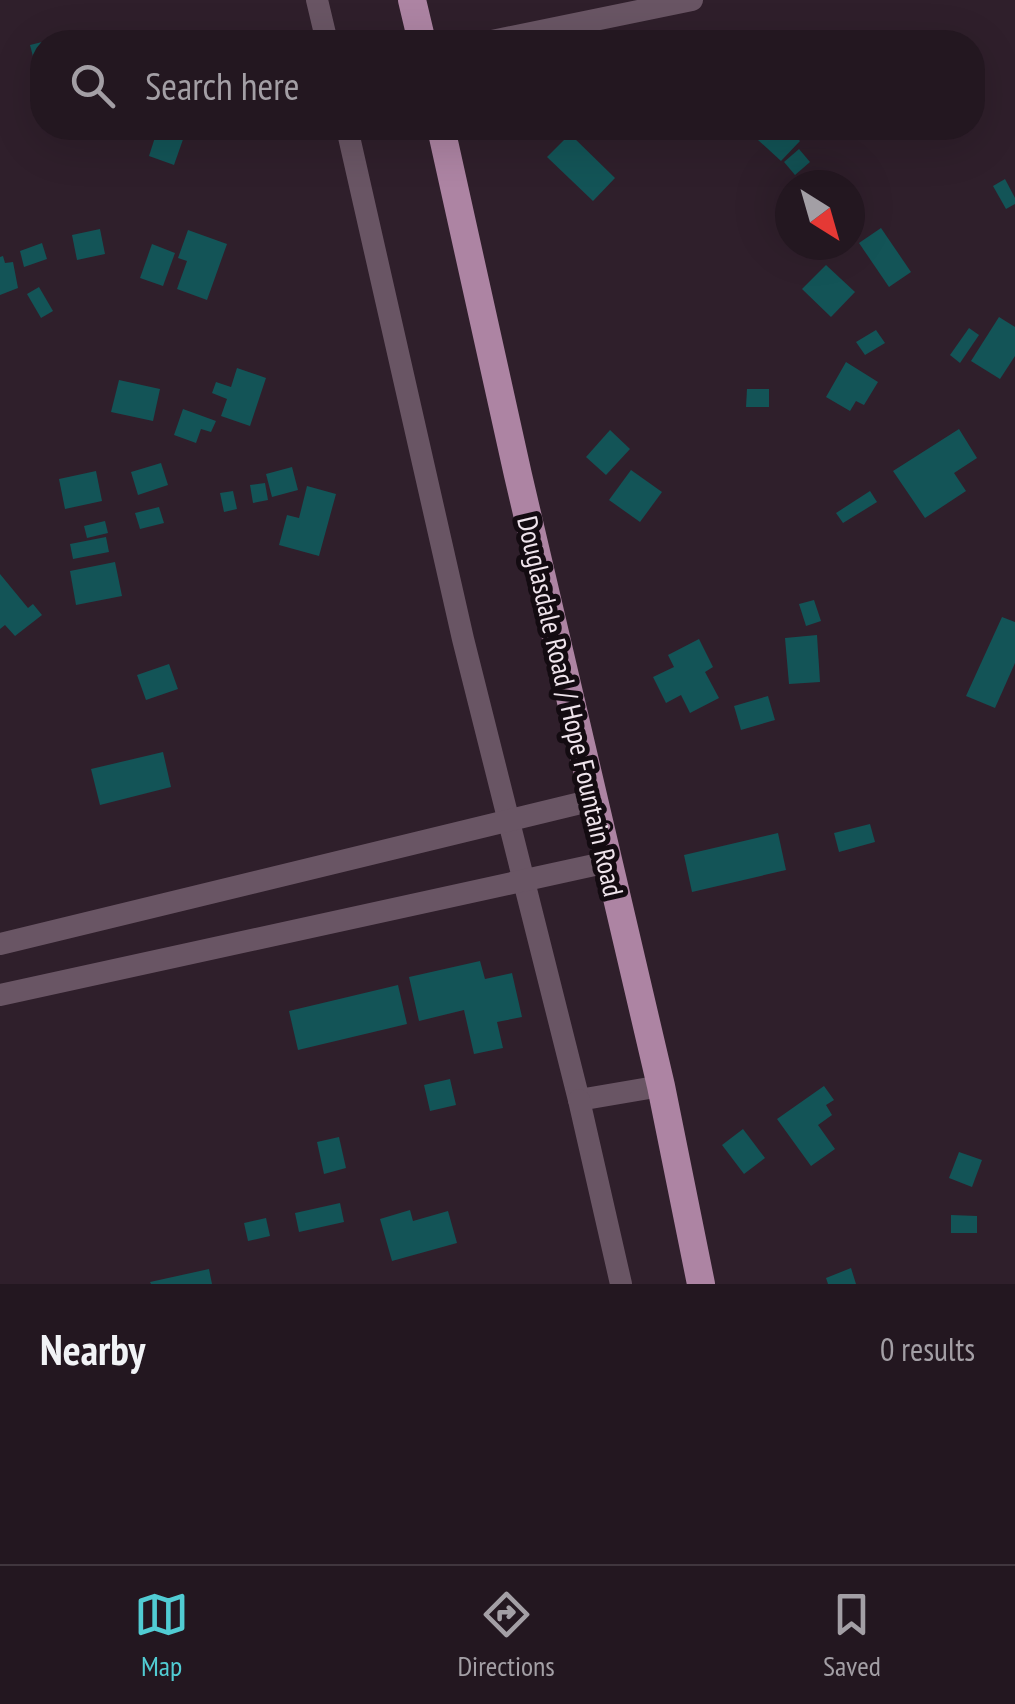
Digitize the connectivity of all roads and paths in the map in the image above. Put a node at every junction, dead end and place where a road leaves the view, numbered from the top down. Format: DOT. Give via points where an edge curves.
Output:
graph roads {
  1 [pos="317,0"];
  2 [pos="412,0"];
  3 [pos="692,0"];
  4 [pos="324,30"];
  5 [pos="419,30"];
  6 [pos="546,30"];
  7 [pos="350,140"];
  8 [pos="444,140"];
  9 [pos="592,800"];
  10 [pos="511,820"];
  11 [pos="608,862"];
  12 [pos="524,878"];
  13 [pos="0,944"];
  14 [pos="0,995"];
  15 [pos="662,1086"];
  16 [pos="579,1100"];
  17 [pos="621,1284"];
  18 [pos="700,1284"];
  1 -- 4 [label="street"];
  2 -- 5 [label="main road"];
  3 -- 6 [label="street"];
  7 -- 10 [label="street"];
  8 -- 9 [label="main road, Douglasdale Road / Hope Fountain Road"];
  9 -- 10 [label="street"];
  9 -- 11 [label="main road, Douglasdale Road / Hope Fountain Road"];
  10 -- 12 [label="street"];
  10 -- 13 [label="street"];
  11 -- 12 [label="street"];
  11 -- 15 [label="main road, Douglasdale Road / Hope Fountain Road"];
  12 -- 14 [label="street"];
  12 -- 16 [label="street"];
  15 -- 16 [label="street"];
  15 -- 18 [label="main road, Douglasdale Road / Hope Fountain Road"];
  16 -- 17 [label="street"];
}
